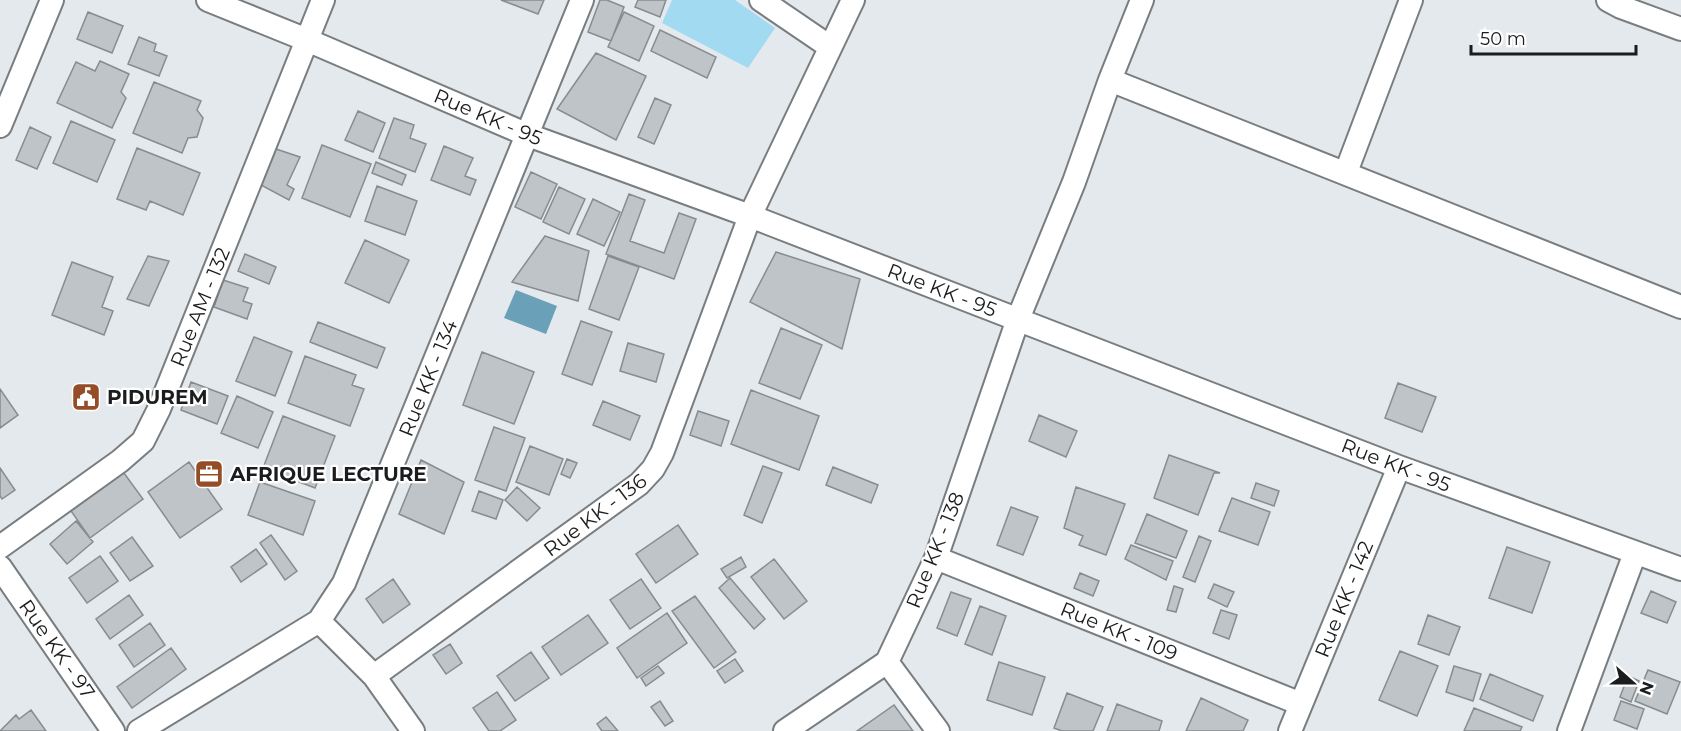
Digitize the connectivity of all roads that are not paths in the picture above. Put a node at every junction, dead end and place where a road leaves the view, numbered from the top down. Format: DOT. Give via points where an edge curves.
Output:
graph roads {
  1 [pos="52,0"];
  2 [pos="208,0"];
  3 [pos="323,0"];
  4 [pos="582,0"];
  5 [pos="761,0"];
  6 [pos="853,0"];
  7 [pos="1142,0"];
  8 [pos="1412,0"];
  9 [pos="1608,0"];
  10 [pos="1681,29"];
  11 [pos="307,40"];
  12 [pos="830,47"];
  13 [pos="1110,80"];
  14 [pos="0,126"];
  15 [pos="528,135"];
  16 [pos="1346,172"];
  17 [pos="750,216"];
  18 [pos="1681,307"];
  19 [pos="1018,319"];
  20 [pos="1399,467"];
  21 [pos="0,547"];
  22 [pos="1635,553"];
  23 [pos="936,558"];
  24 [pos="0,567"];
  25 [pos="1681,569"];
  26 [pos="319,621"];
  27 [pos="887,662"];
  28 [pos="374,676"];
  29 [pos="1301,704"];
  30 [pos="113,731"];
  31 [pos="139,731"];
  32 [pos="412,731"];
  33 [pos="785,731"];
  34 [pos="938,731"];
  35 [pos="1290,731"];
  36 [pos="1569,731"];
  1 -- 14 [label="street"];
  2 -- 11 [label="street, Rue KK - 95"];
  3 -- 11 [label="street, Rue AM - 132"];
  4 -- 15 [label="street, Rue KK - 134"];
  5 -- 12 [label="street"];
  6 -- 12 [label="street, Rue KK - 136"];
  7 -- 13 [label="street, Rue KK - 138"];
  8 -- 16 [label="street"];
  9 -- 10 [label="street"];
  11 -- 15 [label="street, Rue KK - 95"];
  11 -- 21 [label="street, Rue AM - 132" via="143,441"];
  12 -- 17 [label="street, Rue KK - 136"];
  13 -- 16 [label="street"];
  13 -- 19 [label="street, Rue KK - 138" via="1074,182"];
  15 -- 17 [label="street, Rue KK - 95"];
  15 -- 26 [label="street, Rue KK - 134" via="344,583"];
  16 -- 18 [label="street"];
  17 -- 19 [label="street, Rue KK - 95"];
  17 -- 28 [label="street, Rue KK - 136" via="653,469 639,484"];
  19 -- 20 [label="street, Rue KK - 95"];
  19 -- 23 [label="street, Rue KK - 138"];
  20 -- 22 [label="street, Rue KK - 95"];
  20 -- 29 [label="street, Rue KK - 142"];
  22 -- 25 [label="street, Rue KK - 95"];
  22 -- 36 [label="street"];
  23 -- 27 [label="street, Rue KK - 138"];
  23 -- 29 [label="street, Rue KK - 109"];
  24 -- 30 [label="street, Rue KK - 97"];
  26 -- 28 [label="street"];
  26 -- 31 [label="street, Rue KK - 134"];
  27 -- 33 [label="street"];
  27 -- 34 [label="street"];
  28 -- 32 [label="street"];
  29 -- 35 [label="street, Rue KK - 142"];
}
